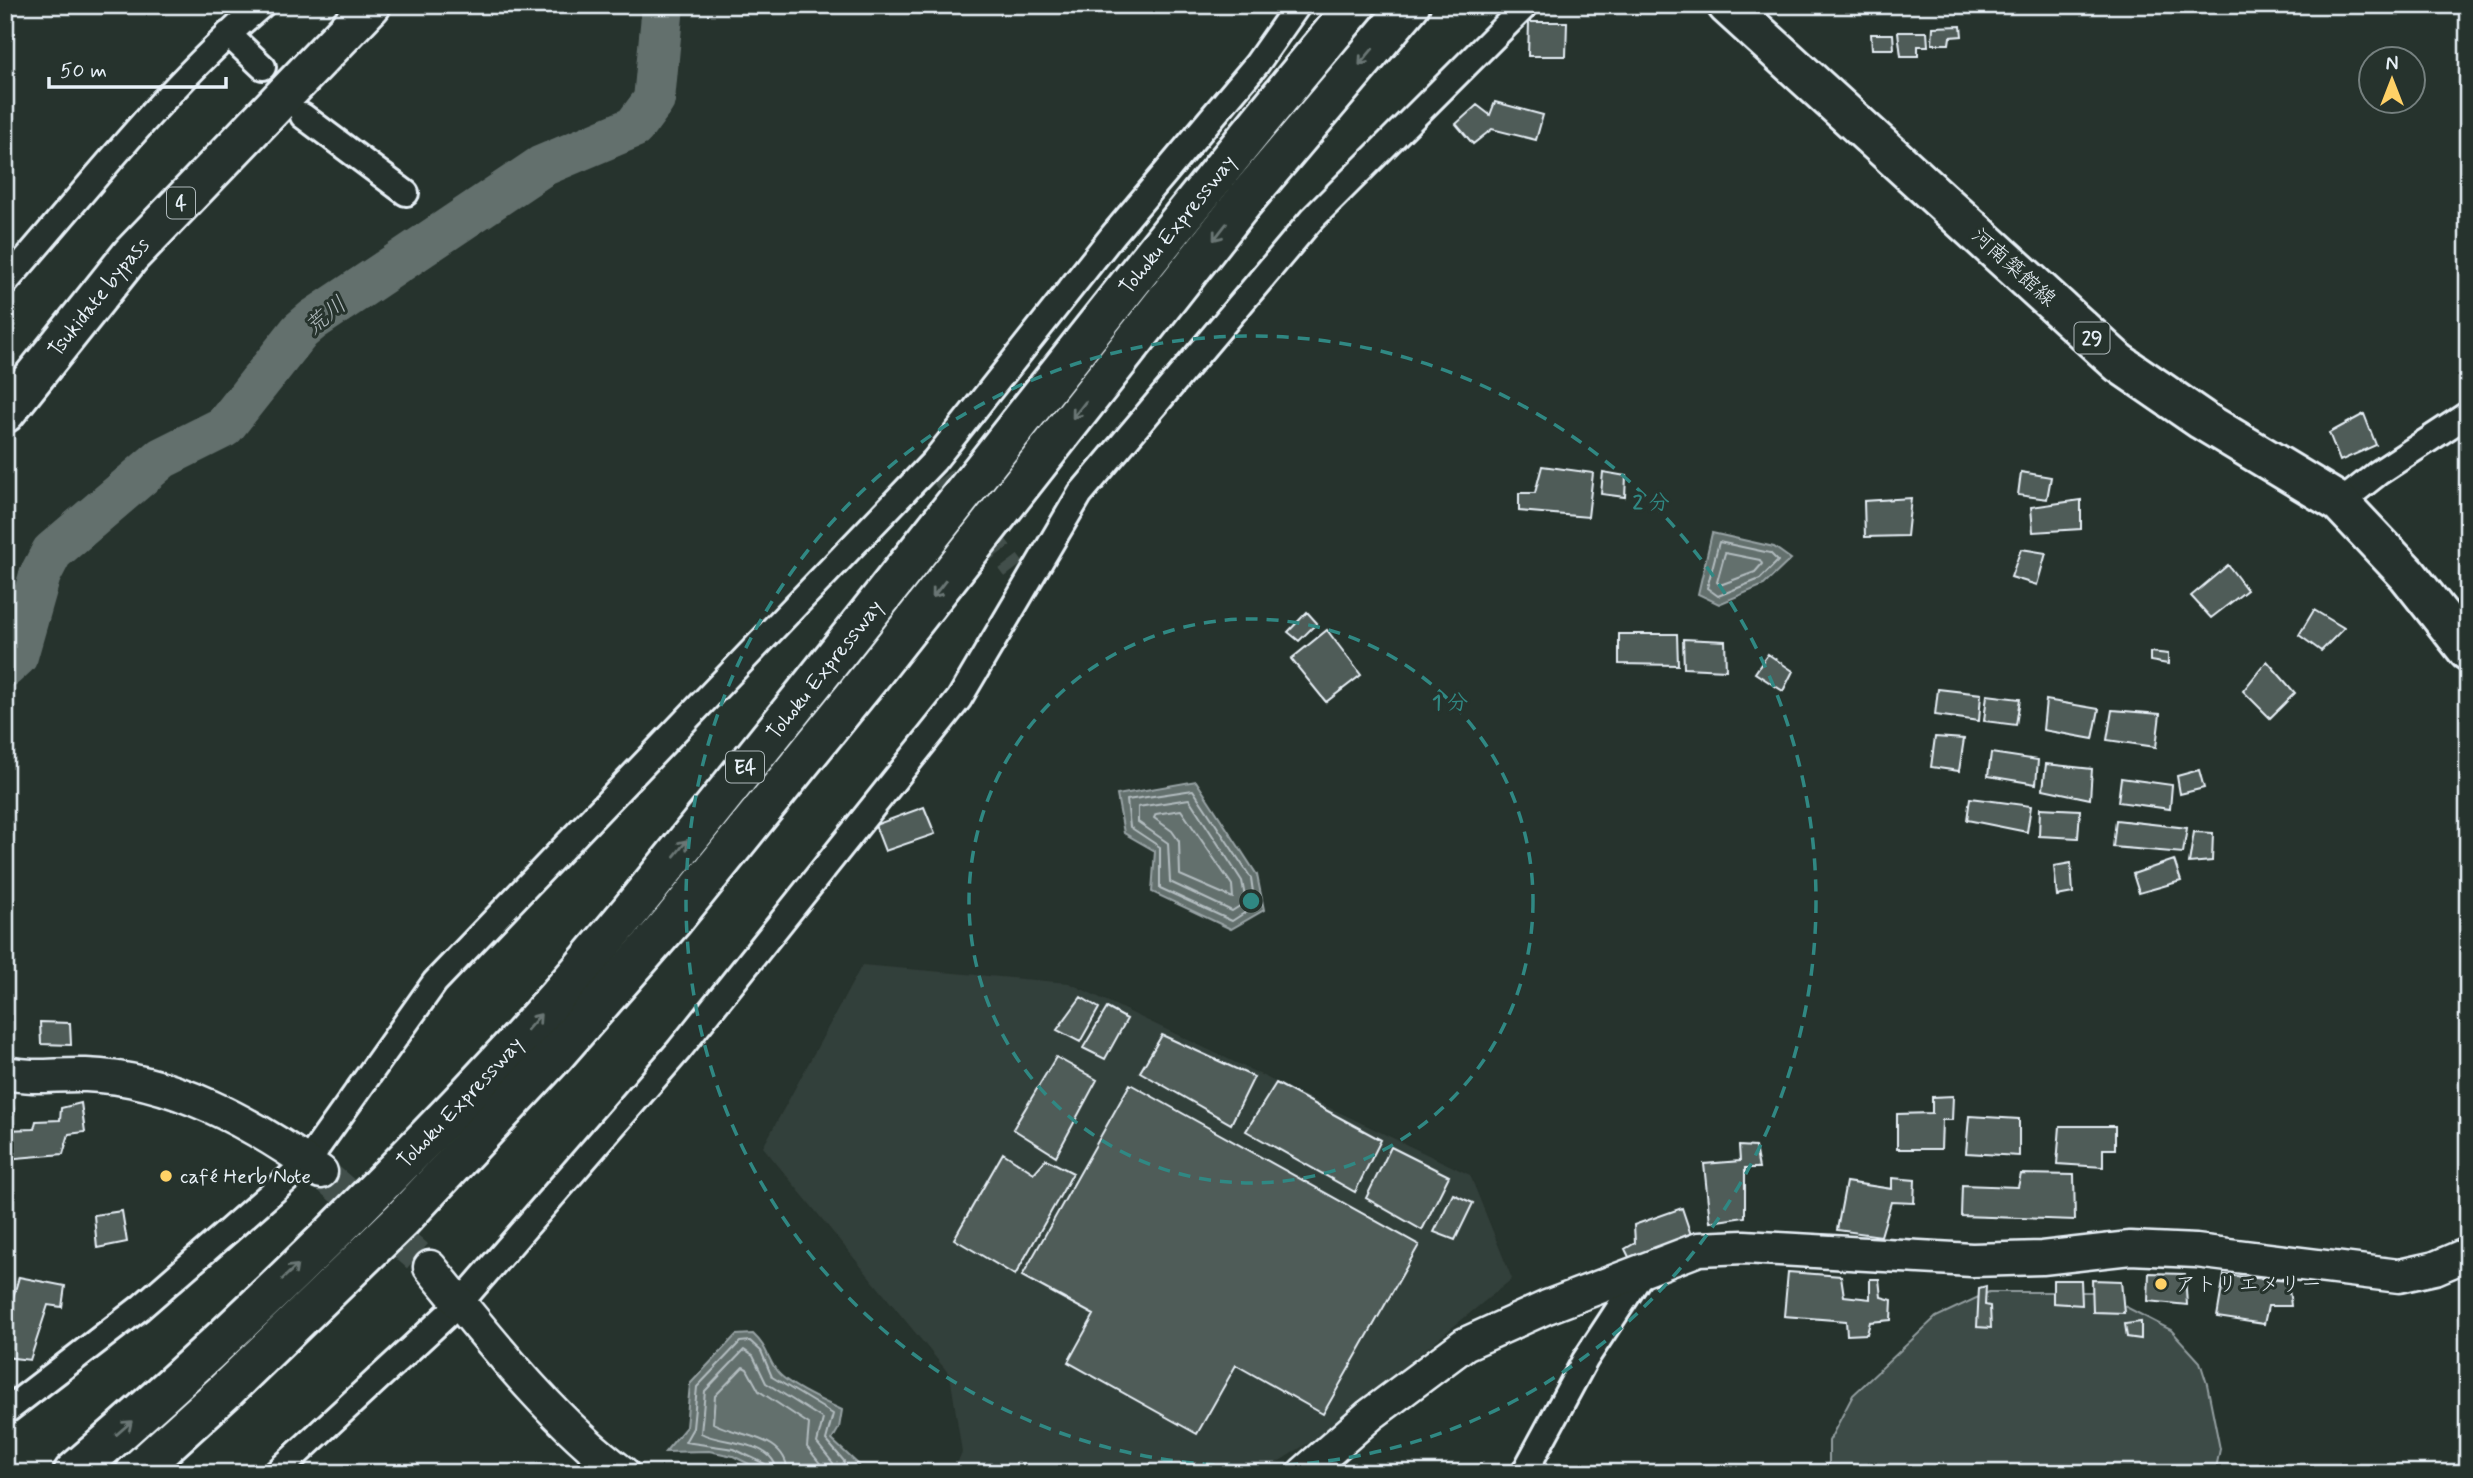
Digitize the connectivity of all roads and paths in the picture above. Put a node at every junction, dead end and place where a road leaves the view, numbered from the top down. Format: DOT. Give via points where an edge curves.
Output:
graph roads {
  1 [pos="262,5"];
  2 [pos="371,5"];
  3 [pos="1298,5"];
  4 [pos="1356,5"];
  5 [pos="1410,5"];
  6 [pos="1526,5"];
  7 [pos="1727,5"];
  8 [pos="228,34"];
  9 [pos="263,67"];
  10 [pos="303,116"];
  11 [pos="406,193"];
  12 [pos="5,283"];
  13 [pos="5,413"];
  14 [pos="2468,414"];
  15 [pos="2340,503"];
  16 [pos="2468,651"];
  17 [pos="5,1073"];
  18 [pos="314,1167"];
  19 [pos="2468,1254"];
  20 [pos="430,1267"];
  21 [pos="1644,1270"];
  22 [pos="460,1303"];
  23 [pos="5,1412"];
  24 [pos="73,1473"];
  25 [pos="135,1473"];
  26 [pos="276,1473"];
  27 [pos="623,1473"];
  28 [pos="1304,1473"];
  29 [pos="1524,1473"];
  1 -- 8 [label="street"];
  2 -- 13 [label="main road, Tsukidate bypass / 4" via="131,255"];
  3 -- 18 [label="street" via="1256,65 1114,235 938,468 435,982"];
  24 -- 4 [label="main road, Tohoku Expressway / E4, one-way" via="203,1357 372,1192 524,1034 659,875 1211,179"];
  5 -- 25 [label="main road, Tohoku Expressway / E4, one-way" via="1244,201 674,919 402,1219"];
  6 -- 22 [label="street" via="1312,219 1080,494 1021,575 958,699 679,1050"];
  7 -- 15 [label="main road, 河南築館線 / 29" via="2119,363 2202,420"];
  8 -- 9 [label="street"];
  8 -- 12 [label="street"];
  10 -- 11 [label="street"];
  14 -- 15 [label="street"];
  15 -- 16 [label="main road, 河南築館線 / 29" via="2408,575"];
  17 -- 18 [label="street" via="35,1079 85,1075 131,1081 206,1103"];
  18 -- 23 [label="street"];
  19 -- 21 [label="street" via="2399,1276 2196,1251 2130,1248 1972,1260 1744,1247 1699,1249"];
  20 -- 22 [label="street"];
  21 -- 28 [label="street" via="1465,1344 1370,1415"];
  21 -- 29 [label="street" via="1585,1360"];
  22 -- 26 [label="street"];
  22 -- 27 [label="street" via="523,1377"];
}
